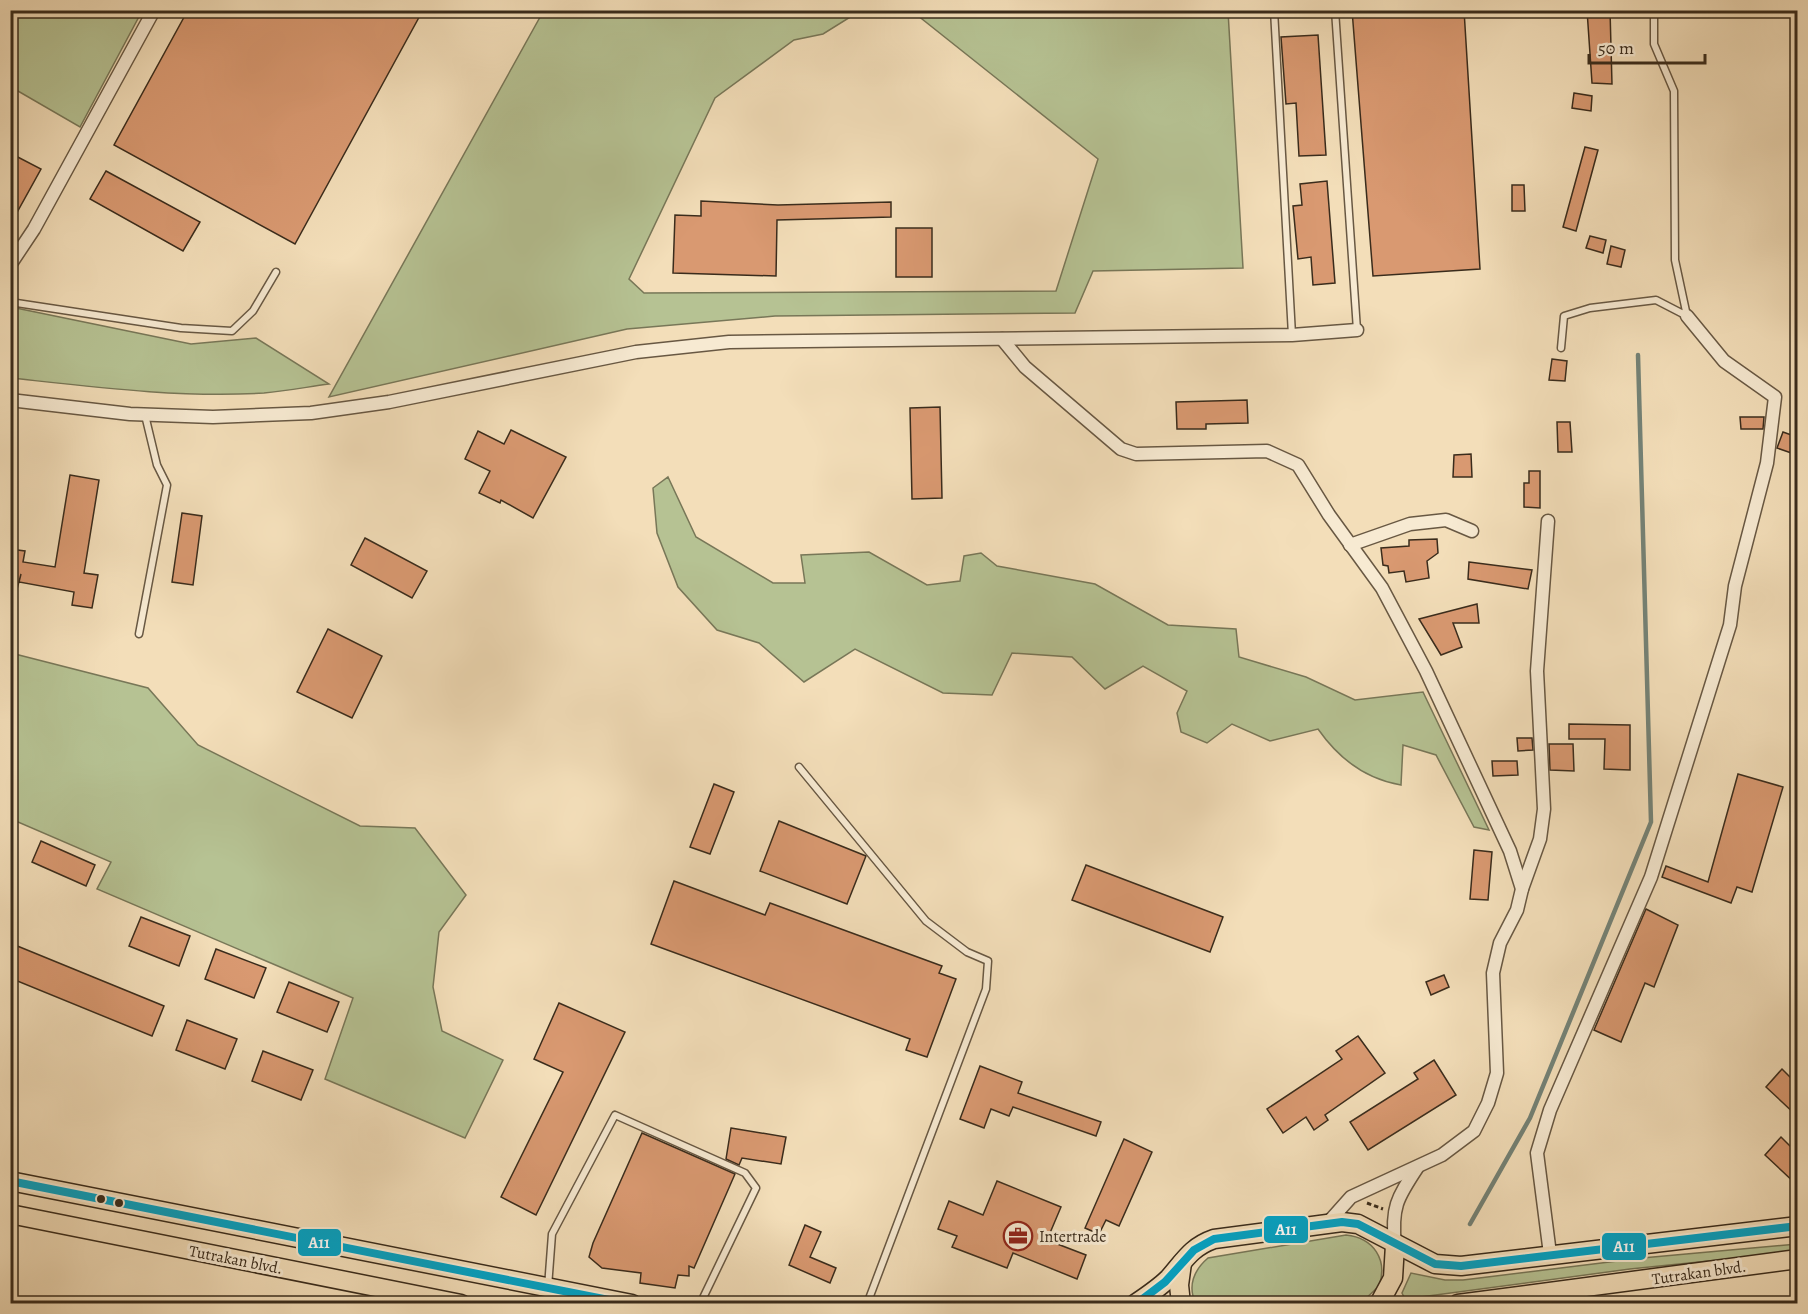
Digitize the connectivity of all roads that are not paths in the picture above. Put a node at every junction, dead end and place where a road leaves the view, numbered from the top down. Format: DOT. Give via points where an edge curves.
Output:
graph roads {
  1 [pos="154,10"];
  2 [pos="1274,10"];
  3 [pos="1335,10"];
  4 [pos="1654,10"];
  5 [pos="10,264"];
  6 [pos="276,272"];
  7 [pos="10,302"];
  8 [pos="1687,316"];
  9 [pos="1357,330"];
  10 [pos="1292,335"];
  11 [pos="1002,339"];
  12 [pos="1561,348"];
  13 [pos="10,400"];
  14 [pos="145,414"];
  15 [pos="1548,521"];
  16 [pos="1472,531"];
  17 [pos="1350,545"];
  18 [pos="139,634"];
  19 [pos="799,766"];
  20 [pos="1522,889"];
  21 [pos="1417,1168"];
  22 [pos="10,1181"];
  23 [pos="10,1214"];
  24 [pos="1326,1225"];
  25 [pos="1797,1226"];
  26 [pos="1395,1245"];
  27 [pos="1550,1254"];
  28 [pos="1797,1259"];
  29 [pos="1182,1261"];
  30 [pos="548,1287"];
  31 [pos="1477,1302"];
  32 [pos="461,1304"];
  33 [pos="632,1304"];
  34 [pos="703,1304"];
  35 [pos="867,1304"];
  36 [pos="1135,1304"];
  37 [pos="1181,1304"];
  38 [pos="1379,1304"];
  39 [pos="1458,1304"];
  1 -- 5 [label="street" via="34,229"];
  2 -- 10 [label="lane"];
  3 -- 9 [label="lane"];
  4 -- 8 [label="lane" via="1654,44 1674,92 1675,260"];
  6 -- 7 [label="lane" via="253,311 232,331 181,328"];
  8 -- 12 [label="lane" via="1656,300 1590,308 1564,315"];
  8 -- 27 [label="street" via="1724,361 1775,397 1767,463 1735,586 1730,625 1651,877 1550,1110 1537,1153"];
  9 -- 10 [label="street"];
  10 -- 11 [label="street"];
  11 -- 14 [label="street" via="729,342 636,352 389,402 311,412 213,417"];
  11 -- 17 [label="street" via="1025,367 1121,449 1136,454 1267,451 1298,465"];
  13 -- 14 [label="street"];
  14 -- 18 [label="lane" via="157,465 167,485"];
  15 -- 20 [label="street" via="1536,671 1544,809 1540,840"];
  16 -- 17 [label="street" via="1446,520 1410,524"];
  17 -- 20 [label="street" via="1382,588 1426,671 1510,851"];
  19 -- 35 [label="lane" via="926,921 967,952 988,961 986,989"];
  20 -- 21 [label="street" via="1517,910 1500,943 1493,974 1497,1073 1488,1103 1474,1131"];
  21 -- 24 [label="street" via="1351,1197"];
  21 -- 26 [label="street" via="1393,1213"];
  22 -- 30 [label="main road, Tutrakan blvd."];
  23 -- 32 [label="main road, Tutrakan blvd."];
  24 -- 26 [label="main road" via="1358,1224"];
  24 -- 29 [label="main road" via="1214,1239 1192,1250"];
  25 -- 27 [label="main road"];
  26 -- 27 [label="main road" via="1448,1266"];
  26 -- 38 [label="main road" via="1393,1278"];
  28 -- 31 [label="main road, Tutrakan blvd."];
  29 -- 36 [label="main road" via="1159,1287"];
  29 -- 37 [label="main road"];
  30 -- 33 [label="main road, Tutrakan blvd."];
  30 -- 34 [label="lane" via="552,1234 615,1115 745,1173 756,1188"];
  31 -- 39 [label="main road, Tutrakan blvd."];
}
